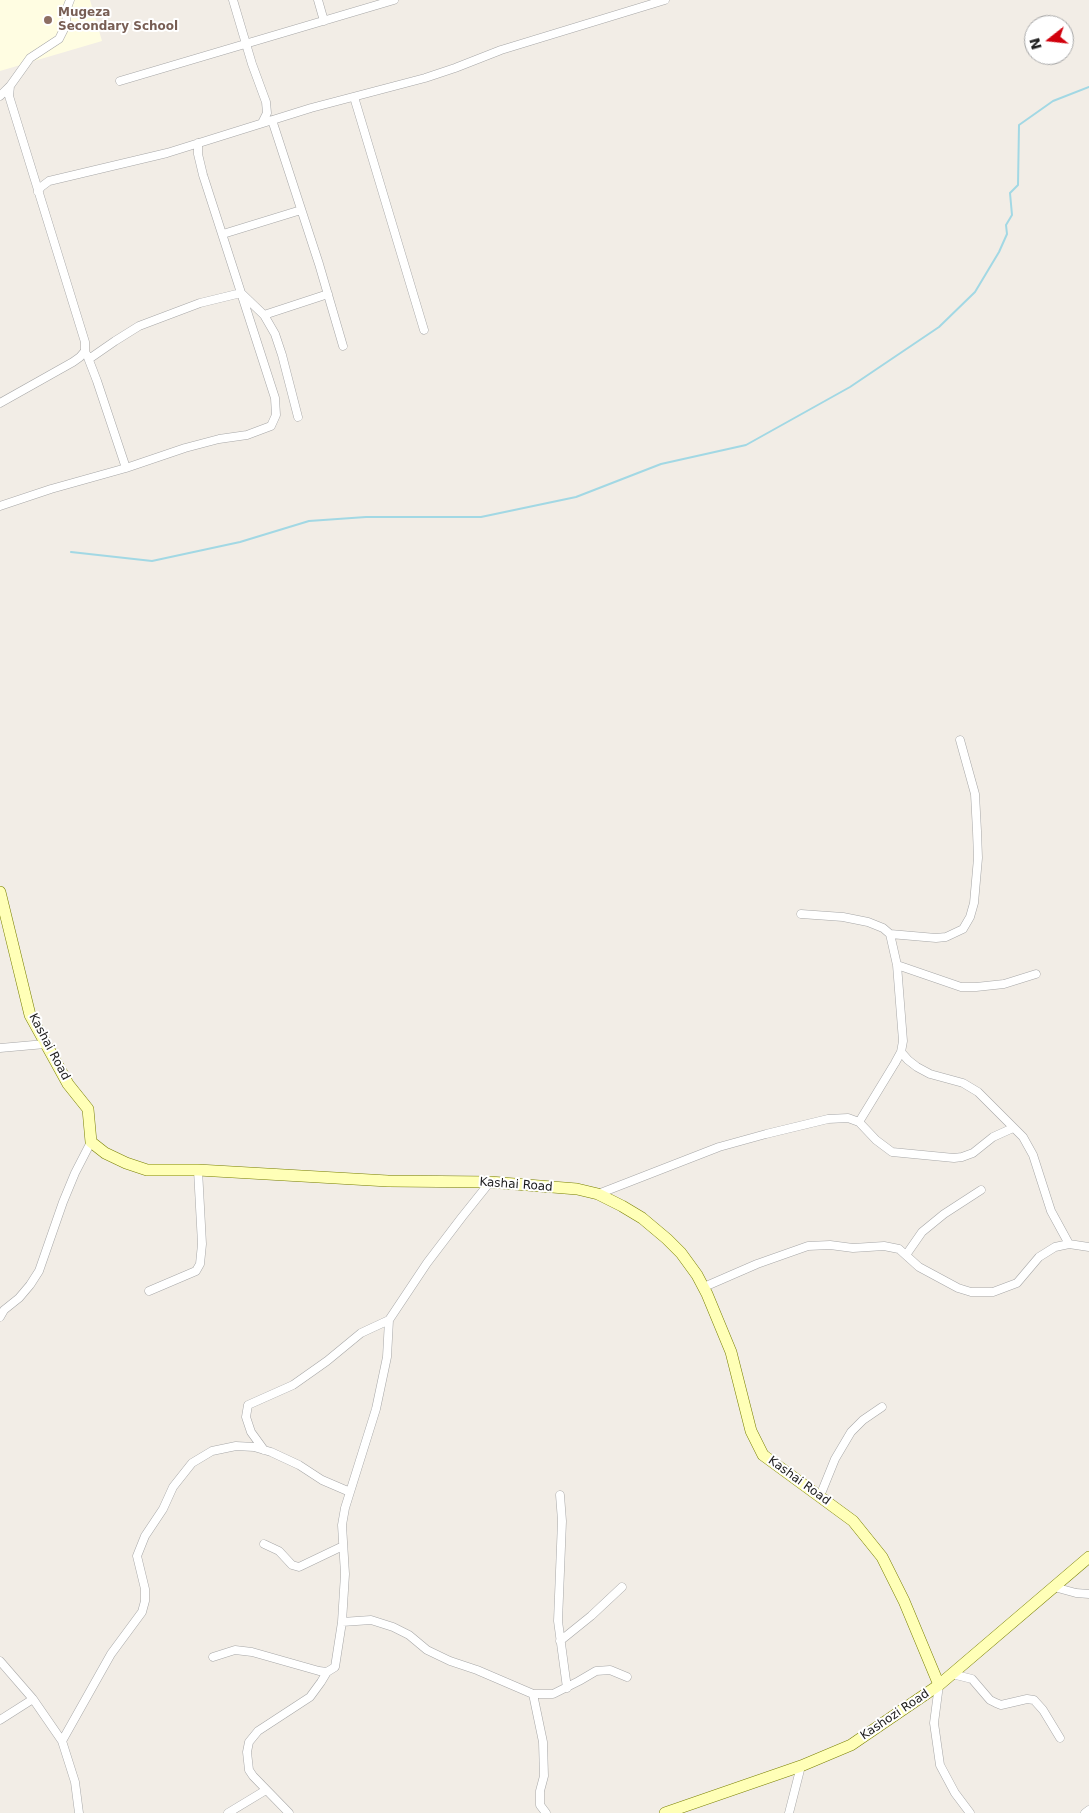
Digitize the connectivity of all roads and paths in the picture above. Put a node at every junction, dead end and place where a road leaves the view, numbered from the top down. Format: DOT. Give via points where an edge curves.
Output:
graph roads {
  1 [pos="70,0"];
  2 [pos="233,0"];
  3 [pos="318,0"];
  4 [pos="394,0"];
  5 [pos="665,0"];
  6 [pos="324,20"];
  7 [pos="247,43"];
  8 [pos="120,81"];
  9 [pos="10,86"];
  10 [pos="0,96"];
  11 [pos="354,97"];
  12 [pos="272,120"];
  13 [pos="262,124"];
  14 [pos="198,143"];
  15 [pos="38,192"];
  16 [pos="301,210"];
  17 [pos="223,234"];
  18 [pos="241,293"];
  19 [pos="328,294"];
  20 [pos="264,315"];
  21 [pos="424,330"];
  22 [pos="343,346"];
  23 [pos="85,351"];
  24 [pos="89,359"];
  25 [pos="0,404"];
  26 [pos="298,417"];
  27 [pos="126,468"];
  28 [pos="0,506"];
  29 [pos="960,740"];
  30 [pos="0,892"];
  31 [pos="801,914"];
  32 [pos="890,934"];
  33 [pos="897,965"];
  34 [pos="1036,974"];
  35 [pos="45,1044"];
  36 [pos="3,1048"];
  37 [pos="901,1052"];
  38 [pos="0,1055"];
  39 [pos="859,1122"];
  40 [pos="1013,1128"];
  41 [pos="91,1142"];
  42 [pos="198,1170"];
  43 [pos="490,1182"];
  44 [pos="981,1190"];
  45 [pos="598,1194"];
  46 [pos="1069,1244"];
  47 [pos="1089,1247"];
  48 [pos="906,1255"];
  49 [pos="704,1287"];
  50 [pos="149,1292"];
  51 [pos="0,1317"];
  52 [pos="389,1320"];
  53 [pos="882,1407"];
  54 [pos="264,1450"];
  55 [pos="350,1492"];
  56 [pos="560,1494"];
  57 [pos="820,1496"];
  58 [pos="264,1544"];
  59 [pos="344,1546"];
  60 [pos="1089,1558"];
  61 [pos="622,1587"];
  62 [pos="1054,1587"];
  63 [pos="1089,1594"];
  64 [pos="342,1622"];
  65 [pos="560,1641"];
  66 [pos="213,1657"];
  67 [pos="0,1661"];
  68 [pos="326,1672"];
  69 [pos="952,1674"];
  70 [pos="627,1677"];
  71 [pos="939,1685"];
  72 [pos="567,1688"];
  73 [pos="533,1694"];
  74 [pos="33,1699"];
  75 [pos="0,1720"];
  76 [pos="1060,1738"];
  77 [pos="62,1741"];
  78 [pos="801,1766"];
  79 [pos="266,1790"];
  80 [pos="1089,1810"];
  81 [pos="79,1813"];
  82 [pos="228,1813"];
  83 [pos="289,1813"];
  84 [pos="546,1813"];
  85 [pos="665,1813"];
  86 [pos="789,1813"];
  87 [pos="970,1813"];
  88 [pos="1084,1813"];
  1 -- 9 [label="street" via="66,24 59,39 30,58"];
  2 -- 7 [label="street"];
  3 -- 6 [label="street"];
  4 -- 6 [label="street"];
  5 -- 11 [label="street" via="501,50 425,78"];
  6 -- 7 [label="street"];
  7 -- 8 [label="street"];
  7 -- 13 [label="street" via="267,108"];
  9 -- 10 [label="street"];
  9 -- 15 [label="street" via="9,102"];
  11 -- 12 [label="street"];
  11 -- 21 [label="street"];
  12 -- 13 [label="street"];
  12 -- 16 [label="street"];
  13 -- 14 [label="street"];
  14 -- 15 [label="street" via="49,180"];
  14 -- 17 [label="street" via="199,162"];
  15 -- 23 [label="street" via="85,342"];
  16 -- 17 [label="street"];
  16 -- 19 [label="street"];
  17 -- 18 [label="street"];
  18 -- 20 [label="street"];
  18 -- 24 [label="street" via="200,303 140,326"];
  18 -- 27 [label="street" via="274,398 276,415 271,426 247,435 185,448"];
  19 -- 20 [label="street"];
  19 -- 22 [label="street"];
  20 -- 26 [label="street" via="282,355"];
  23 -- 24 [label="street"];
  23 -- 25 [label="street" via="73,362"];
  24 -- 27 [label="street"];
  27 -- 28 [label="street"];
  29 -- 32 [label="street" via="975,794 978,858 970,917 963,929 946,937"];
  30 -- 35 [label="street, Kashai Road" via="30,1014"];
  31 -- 32 [label="street" via="868,922"];
  32 -- 33 [label="street"];
  33 -- 34 [label="street" via="961,986 976,987 1004,984"];
  33 -- 37 [label="street" via="903,1041"];
  35 -- 36 [label="street"];
  35 -- 41 [label="street, Kashai Road" via="68,1084 88,1109"];
  36 -- 38 [label="street"];
  37 -- 39 [label="street"];
  37 -- 40 [label="street" via="924,1070 963,1083 978,1092"];
  39 -- 40 [label="street" via="892,1152 954,1158 973,1153 993,1137"];
  39 -- 45 [label="street" via="848,1118 828,1119 766,1134 719,1147"];
  40 -- 46 [label="street" via="1033,1155 1051,1211"];
  41 -- 42 [label="street, Kashai Road" via="104,1153 147,1170"];
  41 -- 51 [label="street" via="63,1202 39,1271"];
  42 -- 43 [label="street, Kashai Road"];
  42 -- 50 [label="street" via="200,1264 196,1271"];
  43 -- 45 [label="street, Kashai Road" via="577,1189"];
  43 -- 52 [label="street" via="427,1263"];
  44 -- 48 [label="street" via="922,1232"];
  45 -- 49 [label="street, Kashai Road" via="642,1218 667,1239"];
  46 -- 47 [label="street"];
  46 -- 48 [label="street" via="1055,1247 1039,1257 1012,1286 986,1293 958,1288 920,1267"];
  48 -- 49 [label="street" via="892,1246 808,1246"];
  49 -- 57 [label="street, Kashai Road" via="731,1352 751,1431 763,1455"];
  52 -- 54 [label="street" via="361,1333 293,1385 248,1405 246,1417 251,1432"];
  52 -- 55 [label="street" via="387,1357 376,1410"];
  53 -- 57 [label="street" via="851,1432 835,1459"];
  54 -- 55 [label="street"];
  54 -- 77 [label="street" via="236,1446 212,1450 192,1463 173,1487 137,1556 145,1589 142,1612 111,1654"];
  55 -- 59 [label="street" via="342,1525"];
  56 -- 65 [label="street"];
  57 -- 71 [label="street, Kashai Road" via="853,1521 882,1557"];
  58 -- 59 [label="street" via="299,1567"];
  59 -- 64 [label="street"];
  60 -- 62 [label="street, Kashozi Road"];
  61 -- 65 [label="street"];
  62 -- 63 [label="street"];
  62 -- 69 [label="street, Kashozi Road"];
  64 -- 68 [label="street" via="337,1664"];
  64 -- 73 [label="street" via="371,1620 394,1627 427,1650"];
  65 -- 72 [label="street"];
  66 -- 68 [label="street" via="236,1650 252,1652"];
  67 -- 74 [label="street"];
  68 -- 79 [label="street" via="310,1697 258,1731 250,1742 247,1752 249,1770"];
  69 -- 71 [label="street, Kashozi Road"];
  69 -- 76 [label="street" via="972,1679 990,1700 1001,1705 1034,1700"];
  70 -- 72 [label="street" via="610,1670 596,1670"];
  71 -- 78 [label="street, Kashozi Road" via="851,1745"];
  71 -- 87 [label="street" via="934,1723 940,1765"];
  72 -- 73 [label="street" via="553,1694"];
  73 -- 84 [label="street" via="543,1742 544,1776 540,1805"];
  74 -- 75 [label="street"];
  74 -- 77 [label="street"];
  77 -- 81 [label="street" via="75,1782"];
  78 -- 85 [label="street, Kashozi Road"];
  78 -- 86 [label="street"];
  79 -- 82 [label="street"];
  79 -- 83 [label="street"];
  80 -- 88 [label="street"];
}
